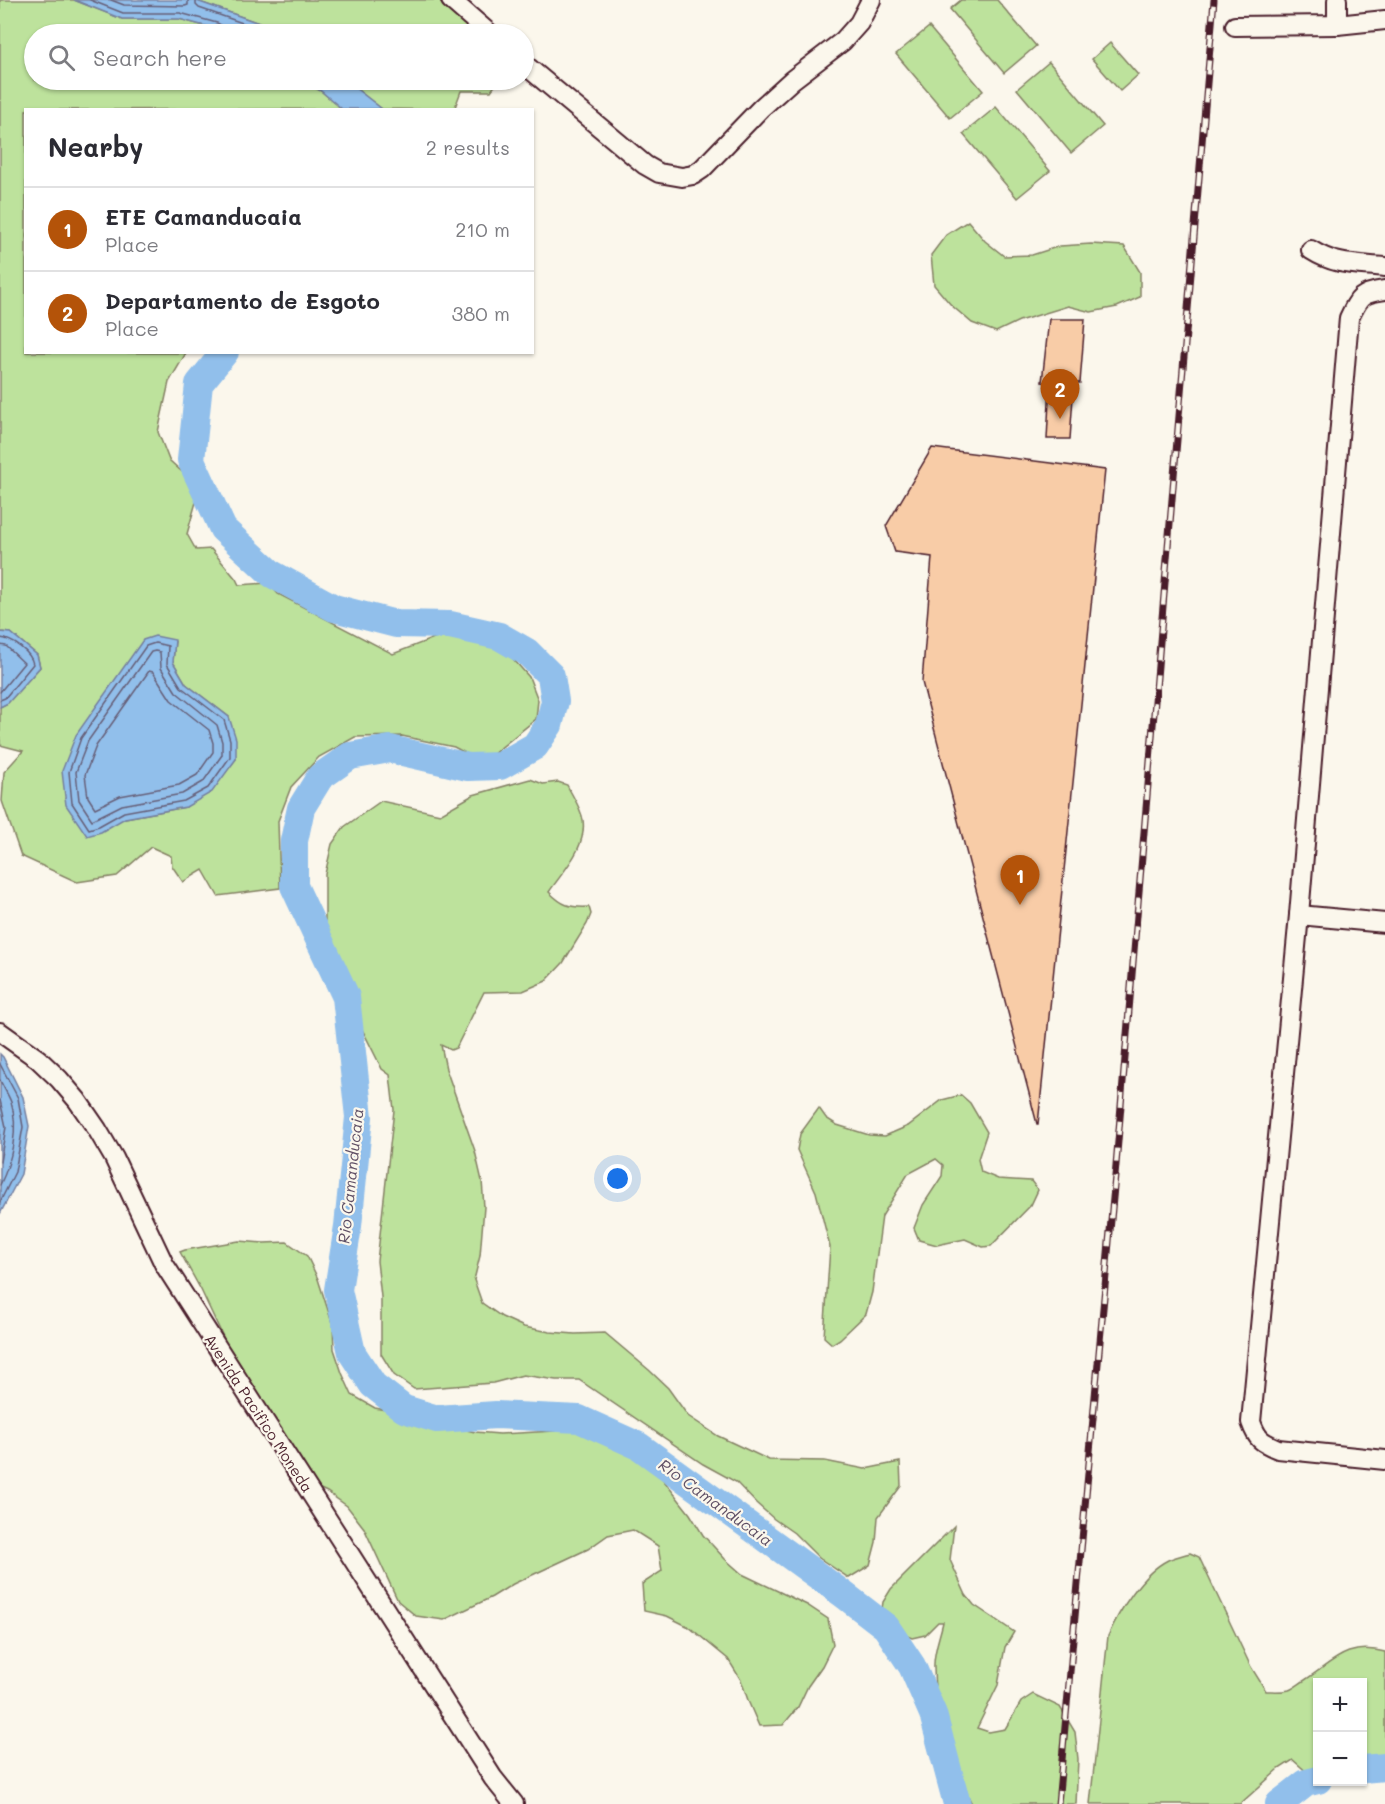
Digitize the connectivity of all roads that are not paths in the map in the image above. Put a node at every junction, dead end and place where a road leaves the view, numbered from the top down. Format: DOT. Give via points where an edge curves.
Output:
graph roads {
  1 [pos="451,0"];
  2 [pos="871,0"];
  3 [pos="1337,0"];
  4 [pos="1385,20"];
  5 [pos="479,24"];
  6 [pos="1338,25"];
  7 [pos="1235,26"];
  8 [pos="534,72"];
  9 [pos="1311,250"];
  10 [pos="1385,267"];
  11 [pos="1385,290"];
  12 [pos="1299,915"];
  13 [pos="1385,923"];
  14 [pos="0,1032"];
  15 [pos="1385,1460"];
  16 [pos="514,1804"];
  1 -- 5 [label="street"];
  2 -- 8 [label="street" via="843,41 792,80 710,163 693,175 659,173 645,165"];
  3 -- 6 [label="street"];
  4 -- 6 [label="street"];
  6 -- 7 [label="street"];
  9 -- 10 [label="street" via="1337,263"];
  11 -- 12 [label="street" via="1370,292 1357,300 1349,318"];
  12 -- 13 [label="street"];
  12 -- 15 [label="street" via="1251,1422 1263,1443 1278,1449"];
  14 -- 16 [label="street, Avenida Pacifico Moneda" via="59,1078 98,1129 164,1264 493,1778"];
}
